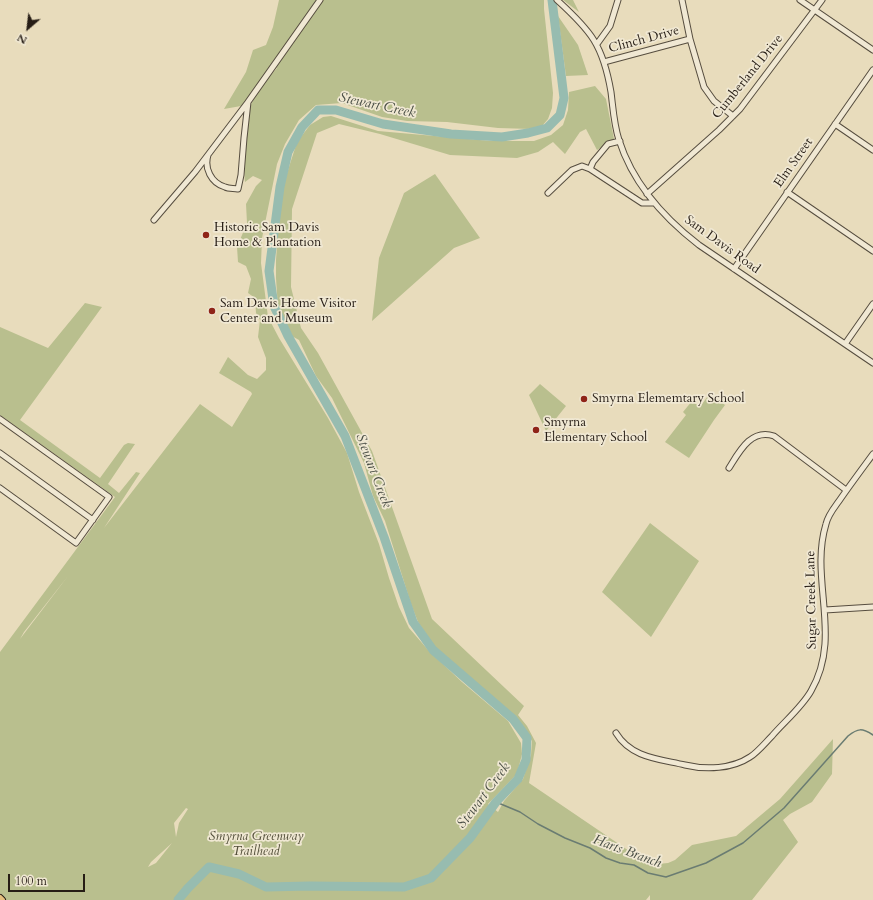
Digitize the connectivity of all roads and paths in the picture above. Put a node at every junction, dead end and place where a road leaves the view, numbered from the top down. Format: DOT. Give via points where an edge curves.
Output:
graph roads {
  1 [pos="320,0"];
  2 [pos="556,0"];
  3 [pos="618,0"];
  4 [pos="682,0"];
  5 [pos="800,0"];
  6 [pos="822,0"];
  7 [pos="815,10"];
  8 [pos="690,39"];
  9 [pos="597,44"];
  10 [pos="873,50"];
  11 [pos="604,62"];
  12 [pos="873,70"];
  13 [pos="248,102"];
  14 [pos="733,116"];
  15 [pos="835,124"];
  16 [pos="620,141"];
  17 [pos="873,150"];
  18 [pos="208,155"];
  19 [pos="590,169"];
  20 [pos="787,192"];
  21 [pos="548,193"];
  22 [pos="647,194"];
  23 [pos="654,204"];
  24 [pos="154,220"];
  25 [pos="873,251"];
  26 [pos="734,269"];
  27 [pos="873,304"];
  28 [pos="845,344"];
  29 [pos="873,363"];
  30 [pos="0,419"];
  31 [pos="2,454"];
  32 [pos="873,454"];
  33 [pos="0,460"];
  34 [pos="729,468"];
  35 [pos="0,488"];
  36 [pos="846,490"];
  37 [pos="93,520"];
  38 [pos="873,607"];
  39 [pos="825,610"];
  40 [pos="616,734"];
  1 -- 13 [label="street"];
  2 -- 9 [label="street, Sam Davis Road" via="583,24"];
  3 -- 9 [label="street" via="610,26"];
  4 -- 8 [label="street"];
  5 -- 7 [label="street"];
  6 -- 7 [label="street, Cumberland Drive"];
  7 -- 10 [label="street"];
  7 -- 14 [label="street, Cumberland Drive"];
  8 -- 11 [label="street, Clinch Drive"];
  8 -- 14 [label="street" via="707,92"];
  9 -- 11 [label="street, Sam Davis Road"];
  11 -- 16 [label="street, Sam Davis Road"];
  12 -- 15 [label="street, Elm Street"];
  13 -- 18 [label="street"];
  13 -- 18 [label="street" via="238,189 225,188 215,182 206,163"];
  14 -- 22 [label="street, Cumberland Drive"];
  15 -- 17 [label="street"];
  15 -- 20 [label="street, Elm Street"];
  16 -- 19 [label="street" via="608,144"];
  16 -- 22 [label="street, Sam Davis Road" via="632,169"];
  18 -- 24 [label="street"];
  19 -- 21 [label="street" via="582,166 572,170"];
  19 -- 23 [label="street" via="642,203"];
  20 -- 25 [label="street"];
  20 -- 26 [label="street, Elm Street"];
  22 -- 23 [label="street, Sam Davis Road"];
  23 -- 26 [label="street, Sam Davis Road" via="686,235"];
  26 -- 28 [label="street, Sam Davis Road"];
  27 -- 28 [label="street"];
  28 -- 29 [label="street, Sam Davis Road"];
  30 -- 37 [label="street" via="109,497"];
  31 -- 33 [label="street"];
  31 -- 37 [label="street"];
  32 -- 36 [label="street, Sugar Creek Lane"];
  34 -- 36 [label="street" via="751,438 768,434"];
  35 -- 37 [label="street" via="76,543"];
  36 -- 39 [label="street, Sugar Creek Lane" via="828,517 824,533 821,563"];
  38 -- 39 [label="street"];
  39 -- 40 [label="street, Sugar Creek Lane" via="825,653 822,667 811,691 749,758 725,766 688,765 632,750"];
}
